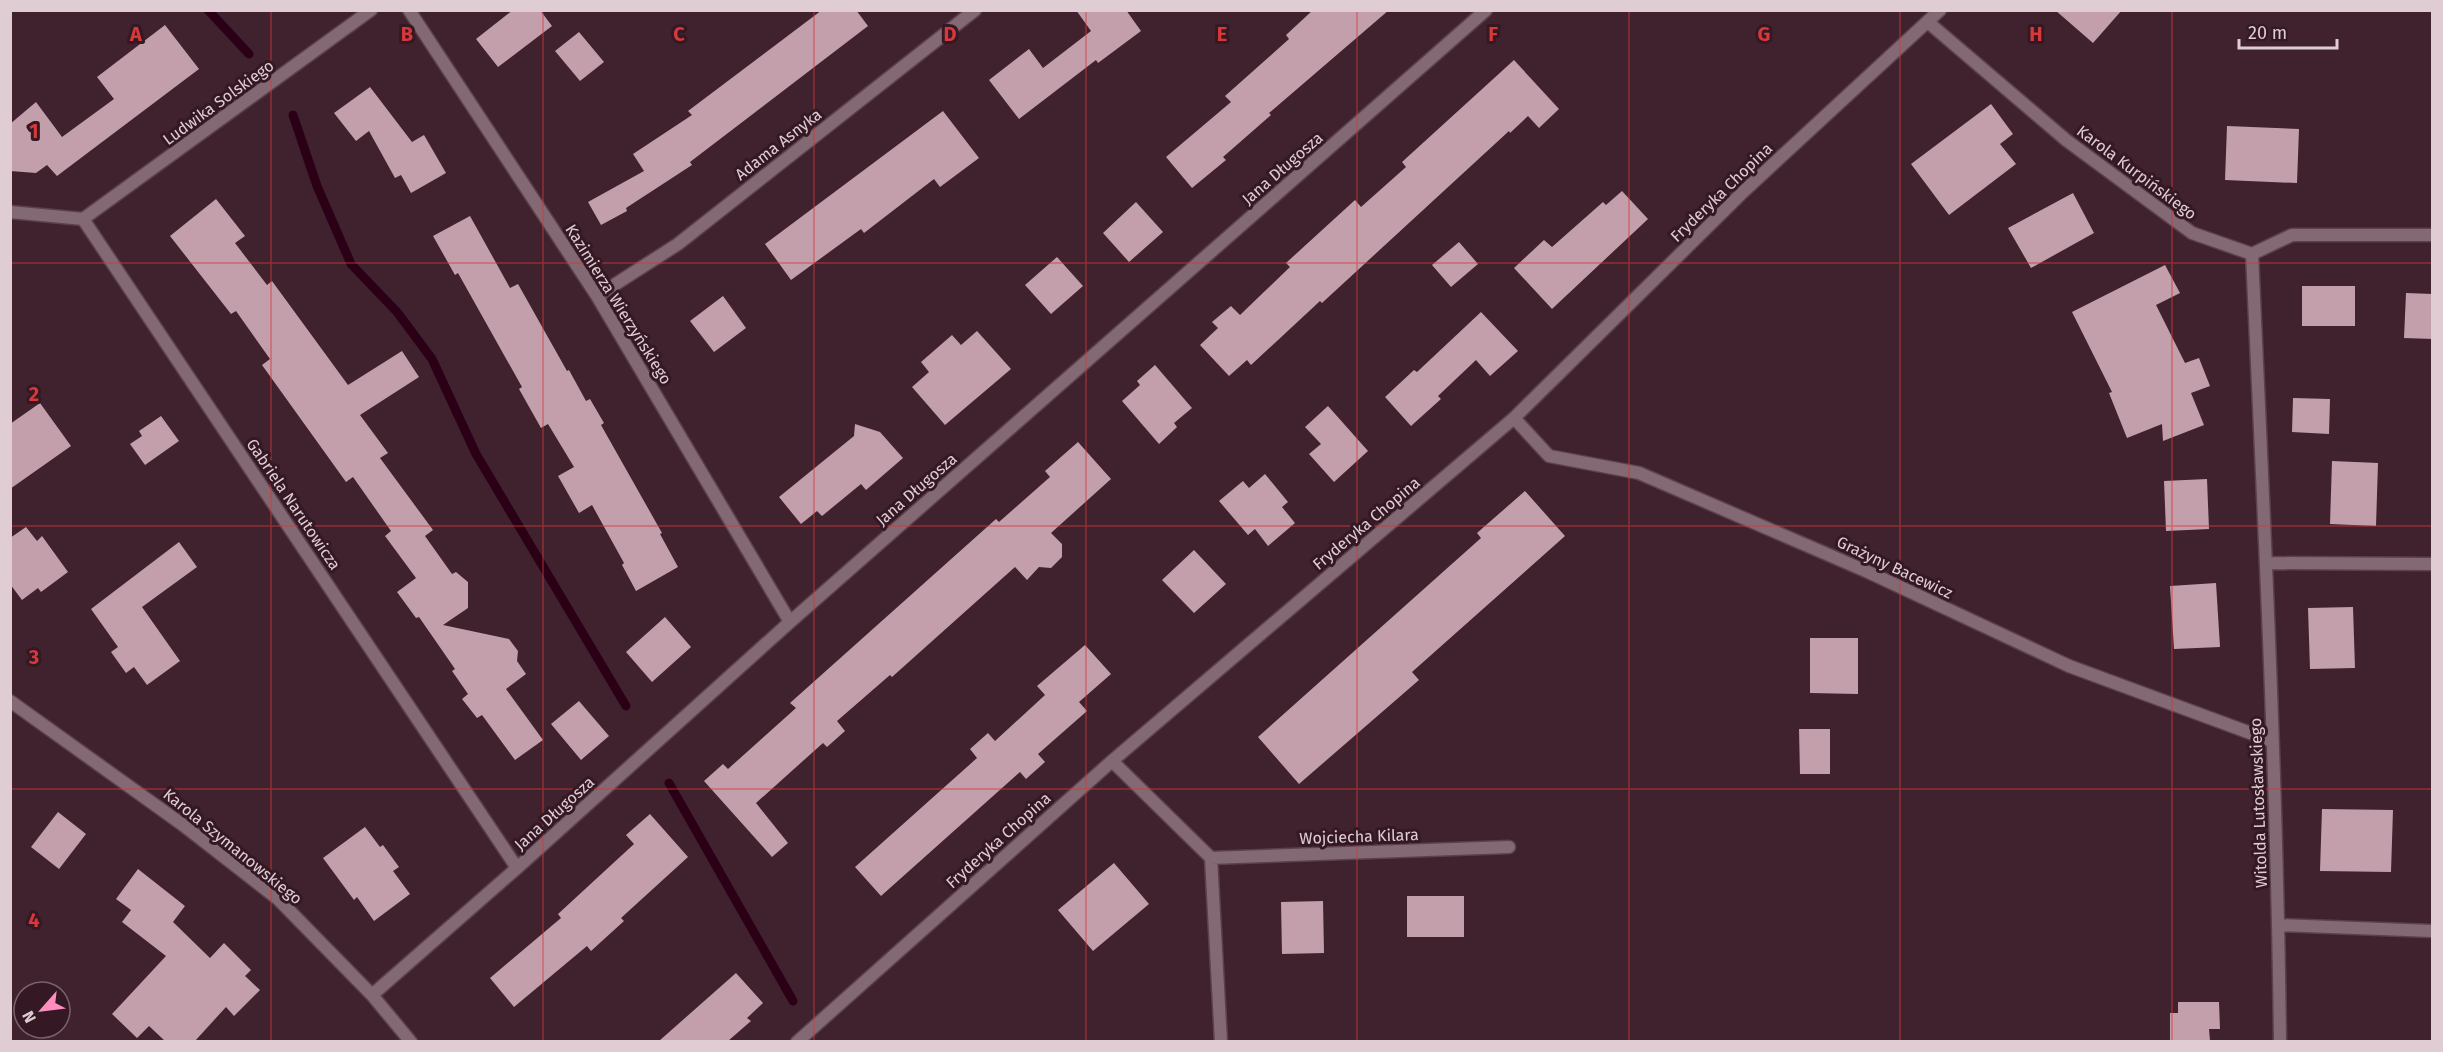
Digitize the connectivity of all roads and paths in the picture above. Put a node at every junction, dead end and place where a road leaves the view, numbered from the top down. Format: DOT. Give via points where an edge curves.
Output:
graph roads {
  1 [pos="371,10"];
  2 [pos="409,10"];
  3 [pos="975,10"];
  4 [pos="1486,10"];
  5 [pos="1940,10"];
  6 [pos="1929,23"];
  7 [pos="10,212"];
  8 [pos="83,219"];
  9 [pos="2433,235"];
  10 [pos="2252,254"];
  11 [pos="597,296"];
  12 [pos="1514,418"];
  13 [pos="2266,563"];
  14 [pos="2433,564"];
  15 [pos="790,622"];
  16 [pos="10,701"];
  17 [pos="2272,741"];
  18 [pos="1112,761"];
  19 [pos="1509,847"];
  20 [pos="1210,858"];
  21 [pos="517,868"];
  22 [pos="2278,925"];
  23 [pos="2433,931"];
  24 [pos="372,995"];
  25 [pos="411,1041"];
  26 [pos="797,1041"];
  27 [pos="1221,1041"];
  28 [pos="2280,1041"];
  1 -- 8 [label="street, Ludwika Solskiego"];
  2 -- 11 [label="street, Kazimierza Wierzyńskiego"];
  3 -- 11 [label="street, Adama Asnyka" via="678,244"];
  4 -- 15 [label="street, Jana Długosza"];
  5 -- 6 [label="street, Fryderyka Chopina"];
  6 -- 10 [label="street, Karola Kurpińskiego" via="2066,140 2192,233"];
  6 -- 12 [label="street, Fryderyka Chopina" via="1744,191"];
  7 -- 8 [label="street"];
  8 -- 21 [label="street, Gabriela Narutowicza"];
  9 -- 10 [label="street" via="2292,234"];
  10 -- 13 [label="street, Witolda Lutosławskiego"];
  11 -- 15 [label="street, Kazimierza Wierzyńskiego"];
  12 -- 17 [label="street, Grażyny Bacewicz" via="1549,456 1640,473 1866,571 2069,666"];
  12 -- 18 [label="street, Fryderyka Chopina"];
  13 -- 14 [label="street"];
  13 -- 17 [label="street, Witolda Lutosławskiego"];
  15 -- 21 [label="street, Jana Długosza"];
  16 -- 24 [label="street, Karola Szymanowskiego" via="183,825 278,899"];
  17 -- 22 [label="street, Witolda Lutosławskiego"];
  18 -- 20 [label="street"];
  18 -- 26 [label="street, Fryderyka Chopina"];
  19 -- 20 [label="street, Wojciecha Kilara"];
  20 -- 27 [label="street"];
  21 -- 24 [label="street, Jana Długosza"];
  22 -- 23 [label="street"];
  22 -- 28 [label="street, Witolda Lutosławskiego"];
  24 -- 25 [label="street, Karola Szymanowskiego"];
}
